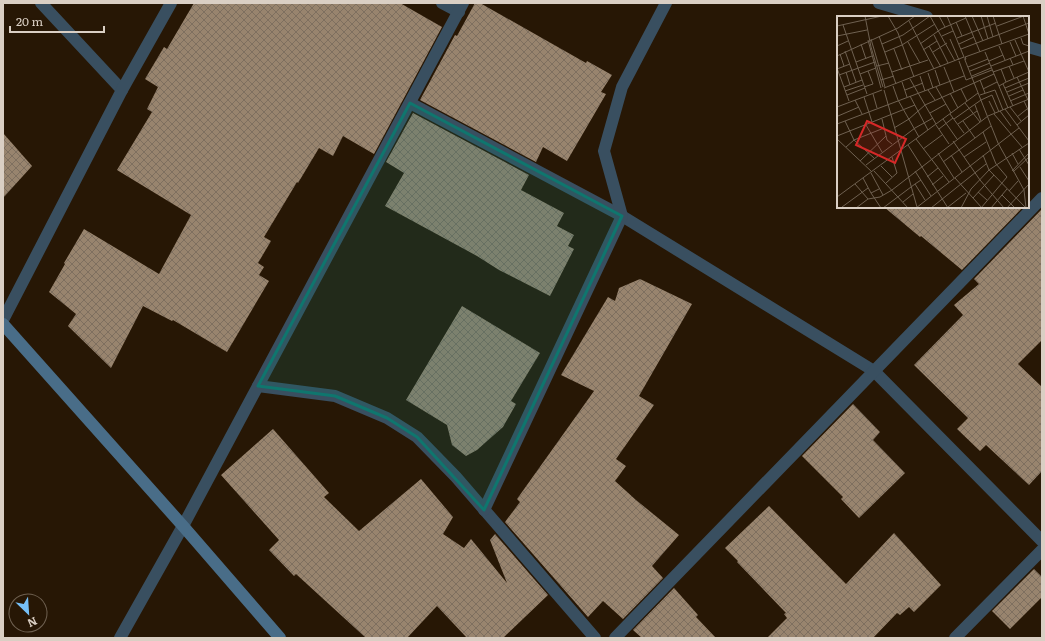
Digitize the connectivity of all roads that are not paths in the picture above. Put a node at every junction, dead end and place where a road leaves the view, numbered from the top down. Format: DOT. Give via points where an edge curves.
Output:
graph roads {
  1 [pos="41,3"];
  2 [pos="171,3"];
  3 [pos="442,3"];
  4 [pos="666,3"];
  5 [pos="880,3"];
  6 [pos="461,7"];
  7 [pos="924,16"];
  8 [pos="1029,47"];
  9 [pos="1042,51"];
  10 [pos="122,90"];
  11 [pos="410,103"];
  12 [pos="1042,198"];
  13 [pos="622,216"];
  14 [pos="3,320"];
  15 [pos="3,324"];
  16 [pos="874,371"];
  17 [pos="258,386"];
  18 [pos="484,510"];
  19 [pos="183,526"];
  20 [pos="1042,541"];
  21 [pos="1042,550"];
  22 [pos="120,638"];
  23 [pos="280,638"];
  24 [pos="595,638"];
  25 [pos="615,638"];
  26 [pos="955,638"];
  1 -- 10 [label="street"];
  2 -- 10 [label="street"];
  3 -- 6 [label="street"];
  4 -- 13 [label="street" via="622,87 604,151"];
  5 -- 7 [label="street"];
  6 -- 11 [label="street"];
  8 -- 9 [label="street"];
  10 -- 14 [label="street"];
  11 -- 13 [label="street"];
  11 -- 17 [label="street"];
  12 -- 16 [label="street"];
  13 -- 16 [label="street"];
  13 -- 18 [label="street"];
  15 -- 19 [label="street"];
  16 -- 20 [label="street"];
  16 -- 25 [label="street"];
  17 -- 18 [label="street" via="335,396 387,418 417,437"];
  17 -- 19 [label="street"];
  18 -- 24 [label="street"];
  19 -- 22 [label="street"];
  19 -- 23 [label="street"];
  21 -- 26 [label="street"];
}
